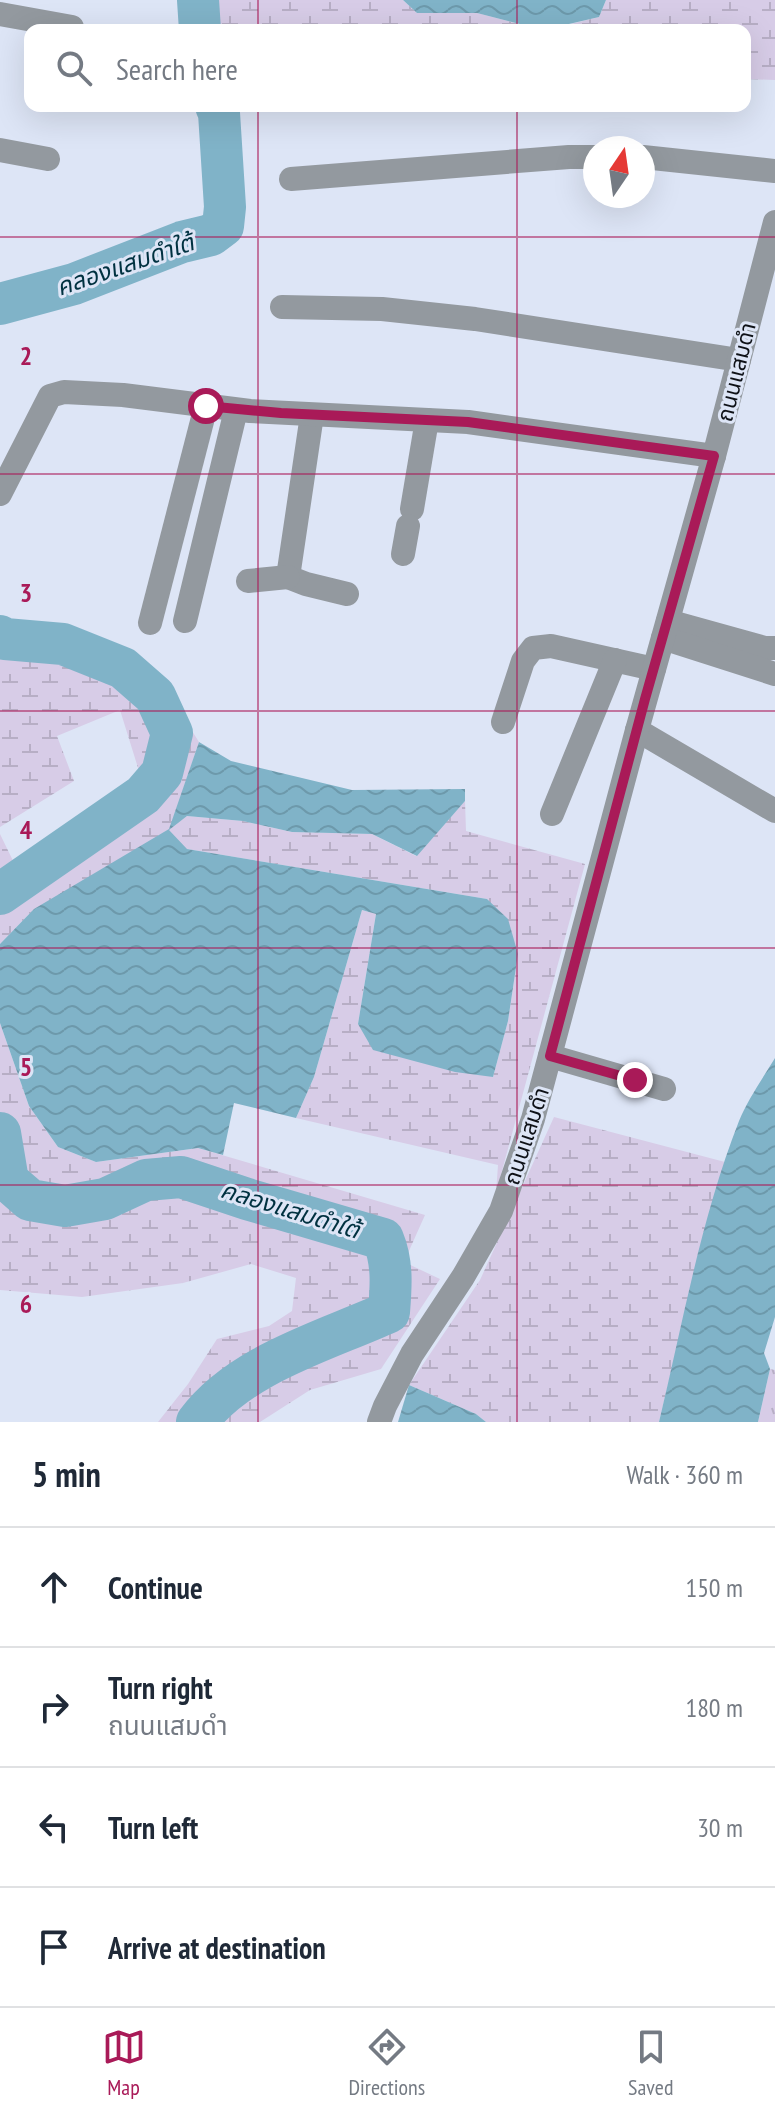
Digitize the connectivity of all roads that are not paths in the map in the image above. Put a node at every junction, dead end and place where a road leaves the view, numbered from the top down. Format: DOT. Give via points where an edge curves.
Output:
graph roads {
  1 [pos="0,14"];
  2 [pos="55,24"];
  3 [pos="0,150"];
  4 [pos="583,157"];
  5 [pos="655,158"];
  6 [pos="48,159"];
  7 [pos="775,171"];
  8 [pos="291,179"];
  9 [pos="775,222"];
  10 [pos="282,307"];
  11 [pos="739,360"];
  12 [pos="206,406"];
  13 [pos="236,410"];
  14 [pos="312,415"];
  15 [pos="427,420"];
  16 [pos="714,456"];
  17 [pos="0,494"];
  18 [pos="403,554"];
  19 [pos="288,577"];
  20 [pos="248,581"];
  21 [pos="347,594"];
  22 [pos="185,621"];
  23 [pos="150,623"];
  24 [pos="665,630"];
  25 [pos="775,648"];
  26 [pos="615,660"];
  27 [pos="654,669"];
  28 [pos="775,674"];
  29 [pos="503,722"];
  30 [pos="637,730"];
  31 [pos="775,811"];
  32 [pos="552,814"];
  33 [pos="550,1056"];
  34 [pos="664,1089"];
  35 [pos="379,1422"];
  1 -- 2 [label="street"];
  3 -- 6 [label="street"];
  4 -- 8 [label="street"];
  5 -- 7 [label="street"];
  9 -- 11 [label="street, ถนนแสมดำ"];
  10 -- 11 [label="street" via="382,309 475,319"];
  11 -- 16 [label="street, ถนนแสมดำ"];
  12 -- 13 [label="street"];
  12 -- 17 [label="street" via="123,395 50,396"];
  12 -- 23 [label="street"];
  13 -- 14 [label="street"];
  13 -- 22 [label="street"];
  14 -- 15 [label="street"];
  14 -- 19 [label="street"];
  15 -- 16 [label="street"];
  15 -- 18 [label="street"];
  16 -- 24 [label="street, ถนนแสมดำ"];
  19 -- 20 [label="street"];
  19 -- 21 [label="street"];
  24 -- 25 [label="street"];
  24 -- 27 [label="street, ถนนแสมดำ"];
  24 -- 28 [label="street"];
  26 -- 27 [label="street"];
  26 -- 29 [label="street" via="551,646 533,648 523,661"];
  26 -- 32 [label="street"];
  27 -- 30 [label="street, ถนนแสมดำ"];
  30 -- 31 [label="street"];
  30 -- 33 [label="street, ถนนแสมดำ"];
  33 -- 34 [label="street"];
  33 -- 35 [label="street, ถนนแสมดำ" via="501,1211 412,1354"];
}
